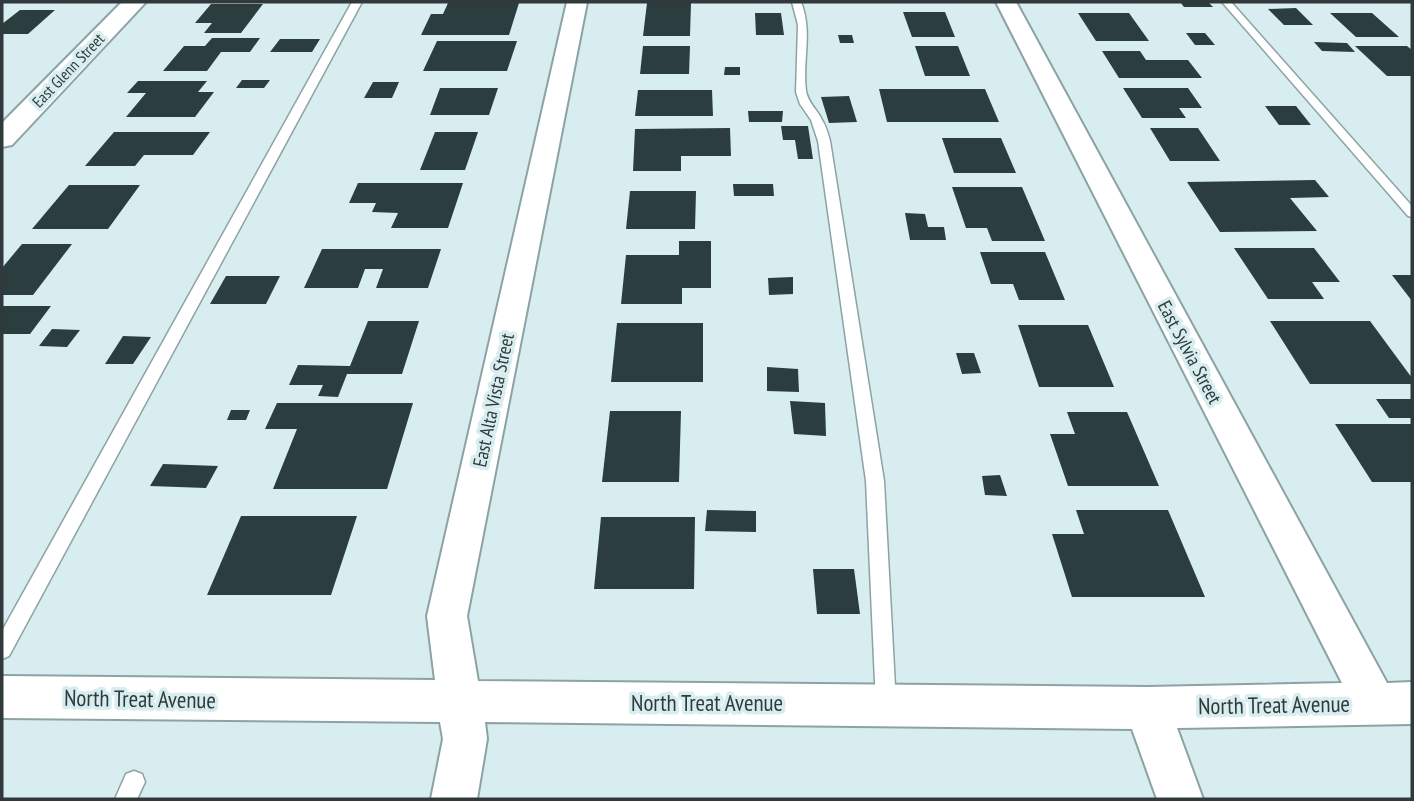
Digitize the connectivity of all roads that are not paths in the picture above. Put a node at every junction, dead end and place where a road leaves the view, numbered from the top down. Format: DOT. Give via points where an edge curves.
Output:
graph roads {
  1 [pos="135,2"];
  2 [pos="357,2"];
  3 [pos="577,2"];
  4 [pos="797,2"];
  5 [pos="1006,2"];
  6 [pos="1226,2"];
  7 [pos="2,138"];
  8 [pos="1412,213"];
  9 [pos="2,650"];
  10 [pos="2,697"];
  11 [pos="460,702"];
  12 [pos="1394,703"];
  13 [pos="886,705"];
  14 [pos="1147,708"];
  15 [pos="454,799"];
  16 [pos="1180,799"];
  1 -- 7 [label="street, East Glenn Street"];
  2 -- 9 [label="lane"];
  3 -- 11 [label="street, East Alta Vista Street" via="447,616"];
  4 -- 13 [label="lane" via="806,35 800,91 824,141 875,481"];
  5 -- 12 [label="street, East Sylvia Street"];
  6 -- 8 [label="lane"];
  10 -- 11 [label="street, North Treat Avenue"];
  11 -- 13 [label="street, North Treat Avenue"];
  11 -- 15 [label="street, East Alta Vista Street" via="465,739"];
  12 -- 14 [label="street, North Treat Avenue"];
  13 -- 14 [label="street, North Treat Avenue"];
  14 -- 16 [label="street"];
}
